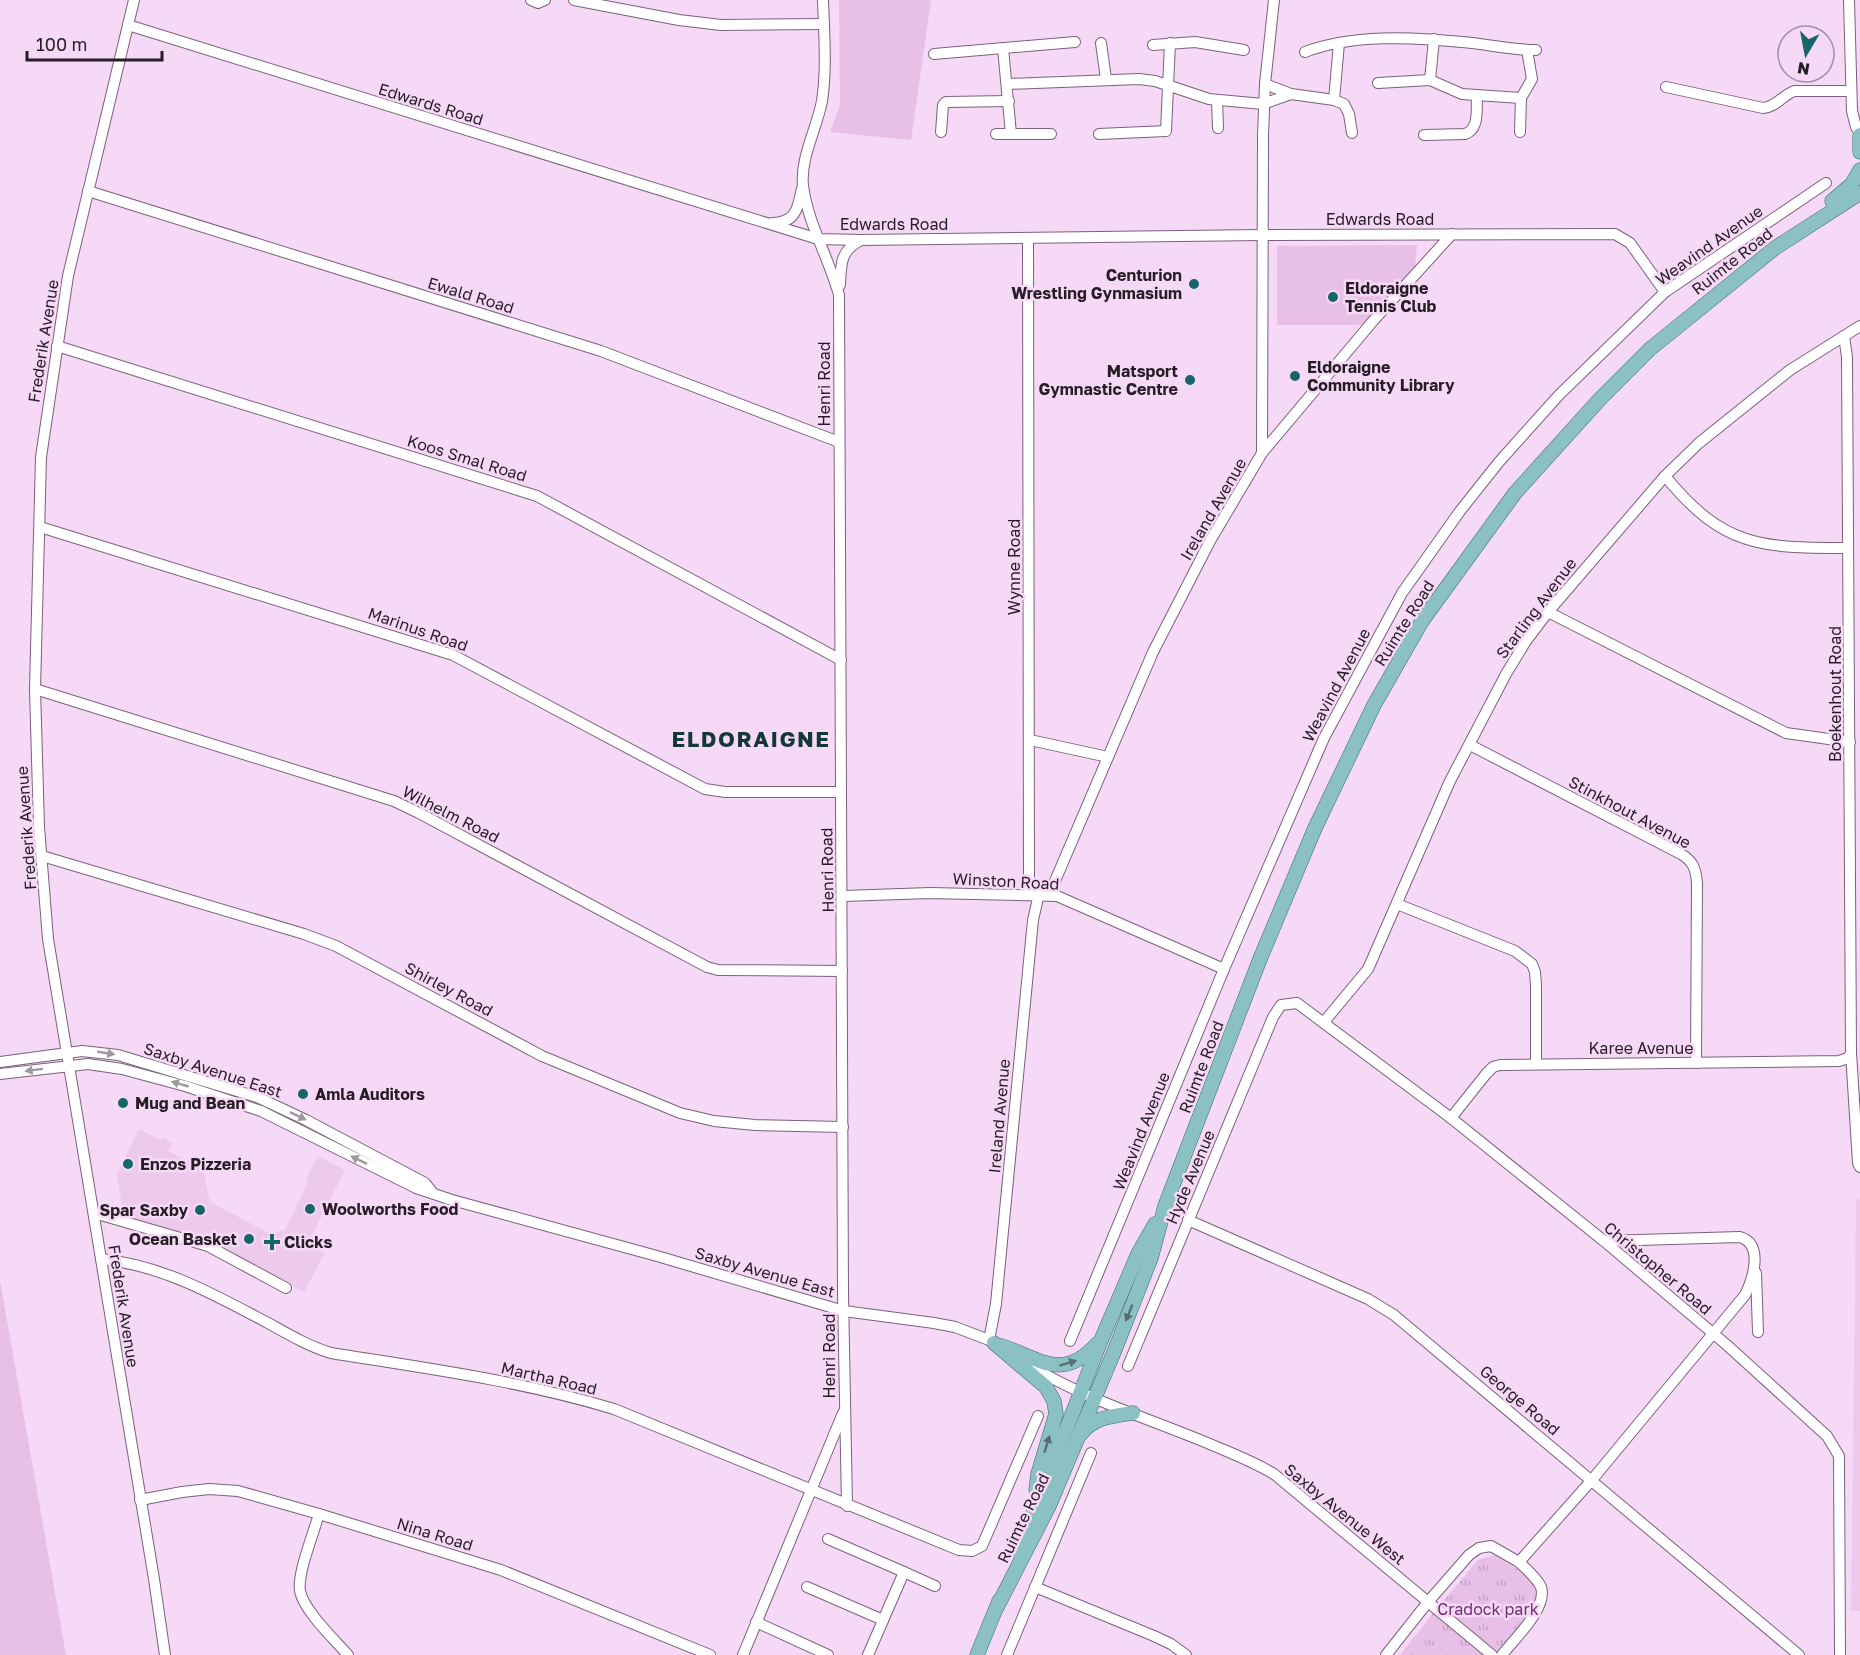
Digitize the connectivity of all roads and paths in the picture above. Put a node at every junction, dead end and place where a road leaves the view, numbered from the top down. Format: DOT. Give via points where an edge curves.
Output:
graph roads {
  1 [pos="134,0"];
  2 [pos="531,0"];
  3 [pos="545,0"];
  4 [pos="574,0"];
  5 [pos="823,0"];
  6 [pos="1274,0"];
  7 [pos="1849,0"];
  8 [pos="824,24"];
  9 [pos="128,25"];
  10 [pos="1434,39"];
  11 [pos="1075,42"];
  12 [pos="1170,43"];
  13 [pos="1339,43"];
  14 [pos="1101,44"];
  15 [pos="1153,45"];
  16 [pos="1003,48"];
  17 [pos="1244,50"];
  18 [pos="1305,52"];
  19 [pos="934,54"];
  20 [pos="1106,79"];
  21 [pos="1430,80"];
  22 [pos="1378,83"];
  23 [pos="1007,84"];
  24 [pos="1265,84"];
  25 [pos="1168,85"];
  26 [pos="1665,87"];
  27 [pos="1850,91"];
  28 [pos="1291,94"];
  29 [pos="1477,96"];
  30 [pos="1521,98"];
  31 [pos="1217,100"];
  32 [pos="1334,100"];
  33 [pos="1009,101"];
  34 [pos="1263,104"];
  35 [pos="1218,128"];
  36 [pos="941,132"];
  37 [pos="1520,132"];
  38 [pos="1352,133"];
  39 [pos="996,134"];
  40 [pos="1011,134"];
  41 [pos="1051,134"];
  42 [pos="1098,134"];
  43 [pos="1860,134"];
  44 [pos="1424,135"];
  45 [pos="1860,152"];
  46 [pos="1860,170"];
  47 [pos="1826,183"];
  48 [pos="803,184"];
  49 [pos="88,191"];
  50 [pos="1860,193"];
  51 [pos="766,224"];
  52 [pos="1452,234"];
  53 [pos="1262,235"];
  54 [pos="818,239"];
  55 [pos="1028,239"];
  56 [pos="861,240"];
  57 [pos="1775,248"];
  58 [pos="1665,292"];
  59 [pos="839,295"];
  60 [pos="1860,326"];
  61 [pos="1844,336"];
  62 [pos="57,346"];
  63 [pos="839,442"];
  64 [pos="1262,453"];
  65 [pos="1665,476"];
  66 [pos="40,527"];
  67 [pos="1847,548"];
  68 [pos="1548,612"];
  69 [pos="1855,625"];
  70 [pos="841,660"];
  71 [pos="34,689"];
  72 [pos="1030,740"];
  73 [pos="1850,742"];
  74 [pos="1470,745"];
  75 [pos="1108,757"];
  76 [pos="841,792"];
  77 [pos="42,856"];
  78 [pos="1039,894"];
  79 [pos="843,896"];
  80 [pos="1397,904"];
  81 [pos="1224,969"];
  82 [pos="842,971"];
  83 [pos="1856,992"];
  84 [pos="1285,1004"];
  85 [pos="1324,1022"];
  86 [pos="66,1053"];
  87 [pos="1851,1053"];
  88 [pos="0,1062"];
  89 [pos="1696,1063"];
  90 [pos="1536,1064"];
  91 [pos="69,1065"];
  92 [pos="0,1074"];
  93 [pos="1451,1118"];
  94 [pos="843,1127"];
  95 [pos="1858,1141"];
  96 [pos="1860,1167"];
  97 [pos="432,1192"];
  98 [pos="1165,1206"];
  99 [pos="94,1213"];
  100 [pos="1188,1220"];
  101 [pos="1604,1241"];
  102 [pos="1754,1258"];
  103 [pos="101,1259"];
  104 [pos="286,1288"];
  105 [pos="844,1311"];
  106 [pos="1758,1332"];
  107 [pos="1712,1334"];
  108 [pos="1102,1338"];
  109 [pos="1070,1341"];
  110 [pos="991,1342"];
  111 [pos="1128,1366"];
  112 [pos="1087,1396"];
  113 [pos="845,1410"];
  114 [pos="1132,1413"];
  115 [pos="1038,1416"];
  116 [pos="1073,1447"];
  117 [pos="1091,1453"];
  118 [pos="1591,1481"];
  119 [pos="810,1490"];
  120 [pos="140,1500"];
  121 [pos="1037,1501"];
  122 [pos="847,1506"];
  123 [pos="319,1514"];
  124 [pos="828,1539"];
  125 [pos="1519,1562"];
  126 [pos="904,1572"];
  127 [pos="935,1586"];
  128 [pos="807,1587"];
  129 [pos="1035,1587"];
  130 [pos="1428,1602"];
  131 [pos="997,1607"];
  132 [pos="883,1620"];
  133 [pos="756,1622"];
  134 [pos="165,1655"];
  135 [pos="348,1655"];
  136 [pos="711,1655"];
  137 [pos="743,1655"];
  138 [pos="828,1655"];
  139 [pos="868,1655"];
  140 [pos="977,1655"];
  141 [pos="1007,1655"];
  142 [pos="1186,1655"];
  143 [pos="1386,1655"];
  144 [pos="1492,1655"];
  145 [pos="1502,1655"];
  146 [pos="1799,1655"];
  147 [pos="1840,1655"];
  1 -- 9 [label="street, Frederik Avenue"];
  2 -- 3 [label="street"];
  4 -- 8 [label="street" via="721,25"];
  5 -- 8 [label="street"];
  6 -- 24 [label="street, Ireland Avenue"];
  7 -- 27 [label="street"];
  8 -- 48 [label="street" via="822,100"];
  9 -- 49 [label="street, Frederik Avenue"];
  9 -- 51 [label="street, Edwards Road"];
  10 -- 13 [label="street" via="1386,38"];
  10 -- 21 [label="street"];
  10 -- 30 [label="street" via="1531,50 1532,79"];
  11 -- 16 [label="street"];
  12 -- 15 [label="street"];
  12 -- 17 [label="street" via="1195,42"];
  12 -- 25 [label="street"];
  13 -- 18 [label="street"];
  13 -- 32 [label="street"];
  14 -- 20 [label="street"];
  16 -- 19 [label="street"];
  16 -- 23 [label="street"];
  20 -- 23 [label="street"];
  20 -- 25 [label="street" via="1139,79"];
  21 -- 22 [label="street"];
  21 -- 29 [label="street" via="1456,93"];
  23 -- 33 [label="street"];
  24 -- 28 [label="street"];
  24 -- 34 [label="street, Ireland Avenue"];
  25 -- 31 [label="street"];
  25 -- 42 [label="street" via="1167,131"];
  26 -- 27 [label="street" via="1763,108 1794,91"];
  27 -- 43 [label="street"];
  28 -- 32 [label="street"];
  28 -- 34 [label="street"];
  29 -- 30 [label="street"];
  29 -- 44 [label="street" via="1471,132"];
  30 -- 37 [label="street"];
  31 -- 34 [label="street"];
  31 -- 35 [label="street"];
  32 -- 38 [label="street" via="1348,108"];
  33 -- 36 [label="street" via="946,102"];
  33 -- 40 [label="street"];
  34 -- 53 [label="street, Ireland Avenue"];
  39 -- 40 [label="street"];
  40 -- 41 [label="street"];
  43 -- 45 [label="main road"];
  46 -- 57 [label="main road" via="1844,193 1794,229"];
  47 -- 58 [label="street, Weavind Avenue"];
  48 -- 51 [label="street" via="793,216 783,223"];
  48 -- 54 [label="street, Henri Road"];
  49 -- 62 [label="street, Frederik Avenue"];
  49 -- 63 [label="street, Ewald Road" via="601,351"];
  50 -- 57 [label="main road, Ruimte Road"];
  51 -- 54 [label="street, Edwards Road"];
  52 -- 53 [label="street, Edwards Road"];
  52 -- 58 [label="street, Edwards Road" via="1615,234 1630,243"];
  52 -- 64 [label="street"];
  53 -- 55 [label="street, Edwards Road"];
  53 -- 64 [label="street, Ireland Avenue"];
  54 -- 56 [label="street, Edwards Road"];
  54 -- 59 [label="street, Henri Road"];
  55 -- 56 [label="street, Edwards Road"];
  55 -- 72 [label="street, Wynne Road"];
  56 -- 59 [label="street" via="843,256"];
  57 -- 98 [label="main road, Ruimte Road" via="1650,349 1600,399 1515,494 1422,621 1374,705 1315,828"];
  58 -- 81 [label="street, Weavind Avenue" via="1559,395 1499,462 1402,593 1324,738"];
  59 -- 63 [label="street, Henri Road"];
  60 -- 61 [label="street, Starling Avenue"];
  61 -- 65 [label="street, Starling Avenue" via="1736,411"];
  61 -- 67 [label="street, Boekenhout Road"];
  62 -- 66 [label="street, Frederik Avenue" via="41,457"];
  62 -- 70 [label="street, Koos Smal Road" via="537,496"];
  63 -- 70 [label="street, Henri Road"];
  64 -- 75 [label="street, Ireland Avenue" via="1210,541 1153,652"];
  65 -- 67 [label="street" via="1701,516 1746,540 1786,547"];
  65 -- 68 [label="street, Starling Avenue"];
  66 -- 71 [label="street, Frederik Avenue"];
  66 -- 76 [label="street, Marinus Road" via="453,655 705,789"];
  67 -- 69 [label="street, Boekenhout Road"];
  68 -- 73 [label="street" via="1786,733"];
  68 -- 74 [label="street, Starling Avenue" via="1506,674"];
  69 -- 73 [label="street, Boekenhout Road"];
  70 -- 76 [label="street, Henri Road"];
  71 -- 77 [label="street, Frederik Avenue"];
  71 -- 82 [label="street, Wilhelm Road" via="394,801 707,967"];
  72 -- 75 [label="street"];
  72 -- 78 [label="street, Wynne Road"];
  73 -- 83 [label="street, Boekenhout Road"];
  74 -- 80 [label="street, Starling Avenue" via="1431,820"];
  74 -- 89 [label="street, Stinkhout Avenue" via="1692,862 1697,874"];
  75 -- 78 [label="street, Ireland Avenue"];
  76 -- 79 [label="street, Henri Road"];
  77 -- 86 [label="street, Frederik Avenue" via="48,939"];
  77 -- 94 [label="street, Shirley Road" via="336,946 542,1056 680,1113 755,1125"];
  78 -- 79 [label="street, Winston Road"];
  78 -- 81 [label="street, Winston Road" via="1069,900"];
  78 -- 110 [label="street, Ireland Avenue" via="1033,920"];
  79 -- 82 [label="street, Henri Road"];
  80 -- 85 [label="street, Starling Avenue" via="1368,969"];
  80 -- 90 [label="street" via="1515,951 1532,964 1536,985"];
  81 -- 109 [label="street, Weavind Avenue"];
  82 -- 94 [label="street, Henri Road"];
  83 -- 87 [label="street, Boekenhout Road"];
  84 -- 85 [label="street, Christopher Road" via="1301,1004"];
  84 -- 100 [label="street, Hyde Avenue" via="1273,1017"];
  85 -- 93 [label="street, Christopher Road"];
  86 -- 88 [label="street, Saxby Avenue East"];
  86 -- 91 [label="street, Frederik Avenue"];
  86 -- 97 [label="street, Saxby Avenue East, one-way" via="98,1051 118,1055 257,1097 406,1173"];
  87 -- 89 [label="street, Karee Avenue" via="1839,1061"];
  87 -- 95 [label="street, Boekenhout Road"];
  89 -- 90 [label="street, Karee Avenue"];
  90 -- 93 [label="street, Karee Avenue" via="1493,1068"];
  91 -- 92 [label="street, Saxby Avenue East, one-way"];
  97 -- 91 [label="street, Saxby Avenue East, one-way" via="416,1188 261,1111 122,1069"];
  91 -- 99 [label="street, Frederik Avenue"];
  93 -- 101 [label="street, Christopher Road"];
  94 -- 105 [label="street, Henri Road"];
  95 -- 96 [label="street, Boekenhout Road"];
  97 -- 105 [label="street, Saxby Avenue East"];
  98 -- 108 [label="main road, Ruimte Road" via="1138,1254"];
  98 -- 112 [label="main road, Ruimte Road, one-way" via="1151,1258"];
  99 -- 103 [label="street, Frederik Avenue"];
  99 -- 104 [label="street" via="208,1246"];
  100 -- 111 [label="street, Hyde Avenue"];
  100 -- 118 [label="street, George Road" via="1383,1307"];
  101 -- 102 [label="street" via="1735,1236 1749,1242"];
  101 -- 107 [label="street, Christopher Road"];
  102 -- 106 [label="street"];
  102 -- 107 [label="street" via="1745,1295"];
  103 -- 119 [label="street, Martha Road" via="194,1284 321,1350 584,1400"];
  103 -- 120 [label="street, Frederik Avenue"];
  105 -- 110 [label="street, Saxby Avenue East" via="934,1323"];
  105 -- 113 [label="street, Henri Road"];
  107 -- 118 [label="street"];
  107 -- 147 [label="street, Christopher Road" via="1827,1436 1839,1456"];
  110 -- 108 [label="main road, one-way" via="1046,1364 1062,1366 1089,1353"];
  108 -- 112 [label="main road, Ruimte Road"];
  110 -- 112 [label="street, Saxby Avenue East" via="1047,1377"];
  121 -- 110 [label="main road, one-way" via="1035,1489 1055,1405 1046,1387"];
  112 -- 114 [label="street, Saxby Avenue West"];
  112 -- 116 [label="main road, Ruimte Road"];
  112 -- 121 [label="main road, Ruimte Road"];
  113 -- 119 [label="street"];
  113 -- 122 [label="street, Henri Road"];
  114 -- 116 [label="main road" via="1093,1423"];
  114 -- 130 [label="street, Saxby Avenue West" via="1274,1474"];
  115 -- 122 [label="street, Martha Road" via="982,1546 972,1551 958,1550"];
  116 -- 131 [label="main road, Ruimte Road" via="1049,1506"];
  117 -- 129 [label="street"];
  118 -- 125 [label="street"];
  118 -- 146 [label="street, George Road"];
  119 -- 122 [label="street, Martha Road"];
  119 -- 133 [label="street"];
  120 -- 123 [label="street, Nina Road" via="209,1489 230,1490"];
  120 -- 134 [label="street, Frederik Avenue"];
  121 -- 131 [label="main road, Ruimte Road"];
  123 -- 135 [label="street" via="300,1591 309,1609"];
  123 -- 136 [label="street, Nina Road" via="501,1570"];
  124 -- 126 [label="street"];
  125 -- 130 [label="street" via="1491,1546 1479,1548"];
  125 -- 145 [label="street" via="1540,1584 1543,1597 1539,1609"];
  126 -- 127 [label="street"];
  126 -- 132 [label="street"];
  128 -- 132 [label="street"];
  129 -- 141 [label="street"];
  129 -- 142 [label="street" via="1154,1636"];
  130 -- 143 [label="street"];
  130 -- 144 [label="street, Saxby Avenue West"];
  131 -- 140 [label="main road, Ruimte Road"];
  132 -- 139 [label="street"];
  133 -- 137 [label="street"];
  133 -- 138 [label="street"];
}
